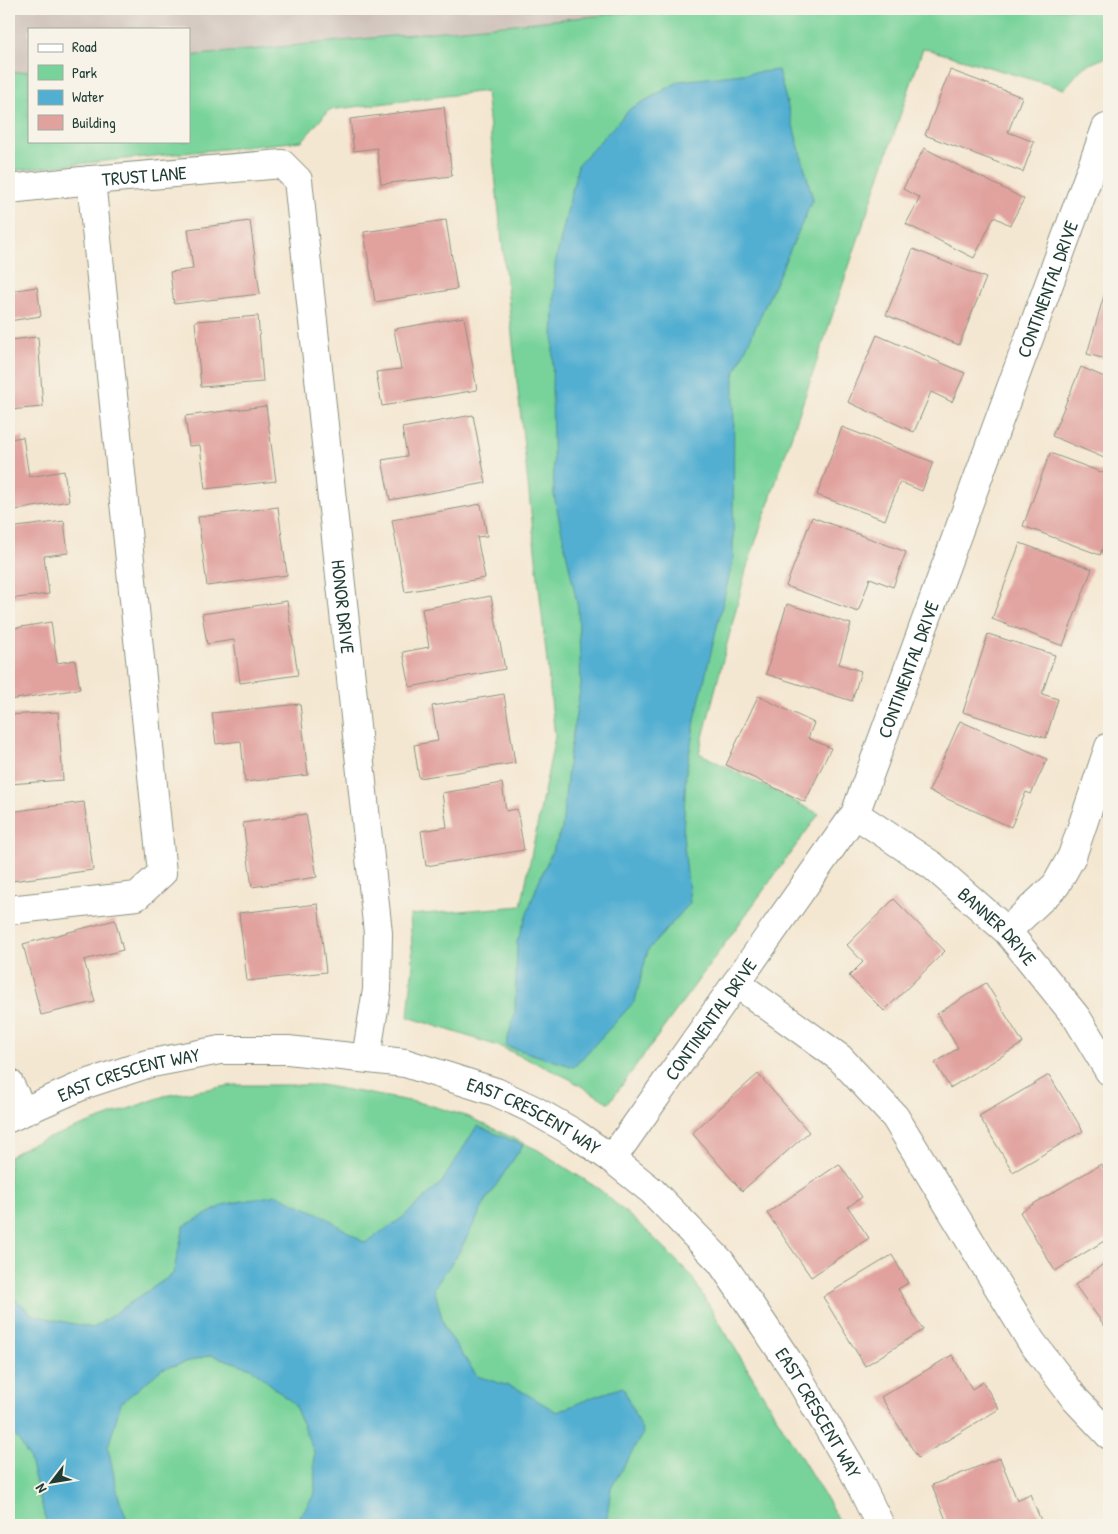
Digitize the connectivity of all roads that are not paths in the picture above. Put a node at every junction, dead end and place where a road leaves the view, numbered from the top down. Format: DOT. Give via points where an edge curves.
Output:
graph roads {
  1 [pos="1108,128"];
  2 [pos="282,164"];
  3 [pos="90,180"];
  4 [pos="9,189"];
  5 [pos="1109,747"];
  6 [pos="855,814"];
  7 [pos="9,910"];
  8 [pos="1007,931"];
  9 [pos="736,983"];
  10 [pos="366,1058"];
  11 [pos="1109,1071"];
  12 [pos="9,1083"];
  13 [pos="16,1115"];
  14 [pos="612,1159"];
  15 [pos="1109,1435"];
  16 [pos="880,1525"];
  1 -- 6 [label="street, CONTINENTAL DRIVE"];
  2 -- 3 [label="street, TRUST LANE"];
  2 -- 10 [label="street, HONOR DRIVE" via="298,180 378,933 377,990"];
  3 -- 4 [label="street, TRUST LANE"];
  3 -- 7 [label="street" via="162,873 137,896"];
  5 -- 8 [label="street" via="1072,856 1056,885"];
  6 -- 8 [label="street, BANNER DRIVE" via="933,866"];
  6 -- 9 [label="street, CONTINENTAL DRIVE"];
  8 -- 11 [label="street, BANNER DRIVE" via="1077,1018"];
  9 -- 14 [label="street, CONTINENTAL DRIVE"];
  9 -- 15 [label="street" via="840,1058 895,1117 1031,1341 1076,1400"];
  10 -- 13 [label="street, EAST CRESCENT WAY" via="288,1050 220,1050 147,1064 86,1084"];
  10 -- 14 [label="street, EAST CRESCENT WAY" via="405,1064 496,1092 542,1114"];
  12 -- 13 [label="street"];
  14 -- 16 [label="street, EAST CRESCENT WAY" via="652,1191 721,1262 794,1370 854,1470"];
}
